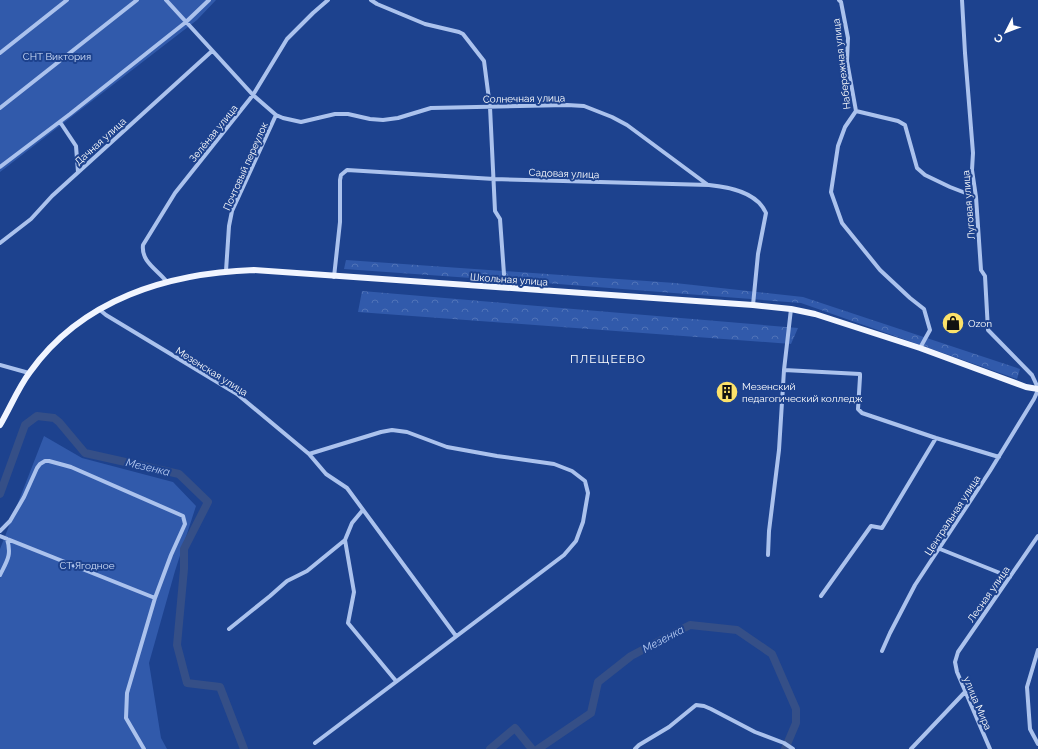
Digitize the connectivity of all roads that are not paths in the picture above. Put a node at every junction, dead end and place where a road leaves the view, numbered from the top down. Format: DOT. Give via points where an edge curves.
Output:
graph roads {
  1 [pos="67,0"];
  2 [pos="137,0"];
  3 [pos="166,0"];
  4 [pos="209,0"];
  5 [pos="328,0"];
  6 [pos="371,0"];
  7 [pos="839,0"];
  8 [pos="962,0"];
  9 [pos="186,22"];
  10 [pos="212,51"];
  11 [pos="0,53"];
  12 [pos="253,95"];
  13 [pos="490,107"];
  14 [pos="0,108"];
  15 [pos="856,111"];
  16 [pos="276,115"];
  17 [pos="60,122"];
  18 [pos="0,166"];
  19 [pos="78,172"];
  20 [pos="494,178"];
  21 [pos="709,185"];
  22 [pos="976,197"];
  23 [pos="0,243"];
  24 [pos="226,271"];
  25 [pos="334,276"];
  26 [pos="167,282"];
  27 [pos="504,288"];
  28 [pos="753,305"];
  29 [pos="791,309"];
  30 [pos="100,310"];
  31 [pos="920,348"];
  32 [pos="0,365"];
  33 [pos="784,370"];
  34 [pos="29,373"];
  35 [pos="1038,389"];
  36 [pos="0,425"];
  37 [pos="936,438"];
  38 [pos="308,454"];
  39 [pos="999,457"];
  40 [pos="362,511"];
  41 [pos="0,531"];
  42 [pos="0,536"];
  43 [pos="1038,536"];
  44 [pos="7,539"];
  45 [pos="345,540"];
  46 [pos="940,549"];
  47 [pos="768,555"];
  48 [pos="0,575"];
  49 [pos="1010,577"];
  50 [pos="821,596"];
  51 [pos="155,598"];
  52 [pos="229,629"];
  53 [pos="456,636"];
  54 [pos="1038,650"];
  55 [pos="882,651"];
  56 [pos="955,662"];
  57 [pos="396,682"];
  58 [pos="965,692"];
  59 [pos="315,742"];
  60 [pos="1038,744"];
  61 [pos="791,748"];
  62 [pos="144,749"];
  63 [pos="635,749"];
  64 [pos="911,749"];
  65 [pos="990,749"];
  1 -- 11 [label="street"];
  2 -- 14 [label="street"];
  3 -- 9 [label="street"];
  4 -- 9 [label="street"];
  5 -- 12 [label="street, Зелёная улица" via="287,39"];
  6 -- 13 [label="street" via="425,24 463,34 484,61"];
  7 -- 15 [label="street, Набережная улица" via="848,38 847,61"];
  8 -- 22 [label="street, Луговая улица" via="972,170"];
  9 -- 10 [label="street"];
  9 -- 17 [label="street"];
  10 -- 12 [label="street"];
  10 -- 19 [label="street, Дачная улица"];
  12 -- 16 [label="street"];
  12 -- 26 [label="street, Зелёная улица" via="175,193 144,245 142,252 145,259"];
  13 -- 16 [label="street, Солнечная улица" via="431,108 383,120 335,114 301,122"];
  13 -- 20 [label="street"];
  13 -- 21 [label="street, Солнечная улица" via="567,105 597,110 627,125"];
  15 -- 22 [label="street" via="898,121 904,125 918,168 925,175 950,188"];
  15 -- 31 [label="street, Набережная улица" via="845,127 838,146 831,192 842,223 880,270 924,310 930,330"];
  16 -- 24 [label="street, Почтовый переулок" via="232,211"];
  17 -- 18 [label="street"];
  17 -- 19 [label="street" via="76,146"];
  19 -- 23 [label="street, Дачная улица" via="31,219"];
  20 -- 21 [label="street, Садовая улица"];
  20 -- 25 [label="street, Садовая улица" via="347,170 341,175 340,180 340,222"];
  20 -- 27 [label="street" via="495,211 500,219"];
  21 -- 28 [label="street, Садовая улица" via="735,189 760,203 766,213 758,254"];
  22 -- 35 [label="street, Луговая улица" via="988,330 1032,375"];
  24 -- 25 [label="main road, Школьная улица" via="254,270"];
  24 -- 26 [label="main road, Школьная улица"];
  25 -- 27 [label="main road, Школьная улица"];
  26 -- 30 [label="main road, Школьная улица" via="125,296"];
  27 -- 28 [label="main road, Школьная улица"];
  28 -- 29 [label="main road, Школьная улица"];
  29 -- 31 [label="main road, Школьная улица" via="815,314"];
  29 -- 33 [label="street"];
  30 -- 34 [label="main road, Школьная улица" via="64,334"];
  30 -- 38 [label="street, Мезенская улица" via="237,394"];
  31 -- 35 [label="main road, Школьная улица"];
  32 -- 34 [label="street"];
  33 -- 37 [label="street" via="860,374 858,409 862,413"];
  33 -- 47 [label="street"];
  34 -- 36 [label="main road, Школьная улица"];
  35 -- 39 [label="street, Центральная улица" via="1034,400"];
  37 -- 39 [label="street"];
  37 -- 50 [label="street" via="882,528 871,526"];
  38 -- 40 [label="street, Мезенская улица" via="326,474 347,488"];
  38 -- 53 [label="street" via="392,430 407,432 448,447 554,464 572,471 585,481 588,493 583,522 576,541 564,555"];
  39 -- 46 [label="street, Центральная улица"];
  40 -- 45 [label="street" via="352,523"];
  40 -- 53 [label="street, Мезенская улица"];
  41 -- 51 [label="street" via="10,521 24,498 37,468 45,461 71,468 139,496 183,516 185,524"];
  42 -- 44 [label="street"];
  43 -- 49 [label="street, Лесная улица"];
  44 -- 48 [label="street" via="9,556"];
  44 -- 51 [label="street"];
  45 -- 52 [label="street" via="307,571 287,581"];
  45 -- 57 [label="street" via="354,592 348,623"];
  46 -- 49 [label="street"];
  46 -- 55 [label="street, Центральная улица" via="915,585"];
  49 -- 56 [label="street, Лесная улица" via="958,652"];
  51 -- 62 [label="street" via="127,693 126,718"];
  53 -- 57 [label="street"];
  54 -- 60 [label="street" via="1027,687 1030,729"];
  56 -- 58 [label="street, улица Мира"];
  57 -- 59 [label="street"];
  58 -- 64 [label="street"];
  58 -- 65 [label="street, улица Мира"];
  61 -- 63 [label="street" via="704,706 696,705 669,727"];
}
